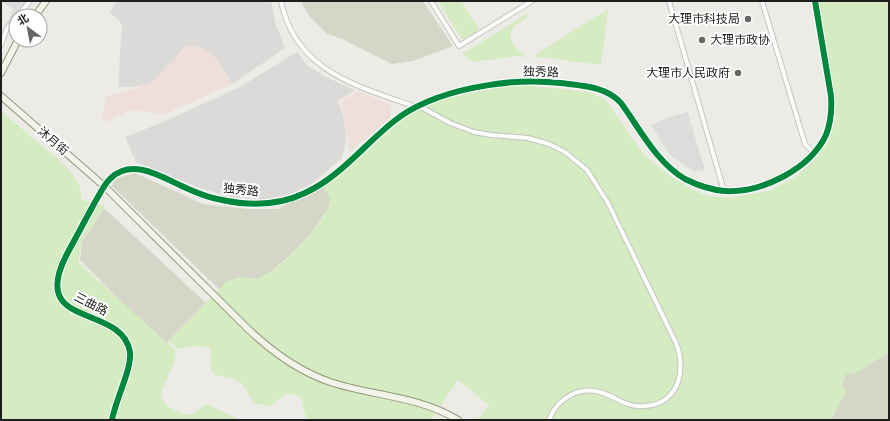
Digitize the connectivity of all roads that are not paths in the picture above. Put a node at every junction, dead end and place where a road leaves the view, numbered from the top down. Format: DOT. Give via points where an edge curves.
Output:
graph roads {
  1 [pos="281,1"];
  2 [pos="431,1"];
  3 [pos="532,1"];
  4 [pos="669,1"];
  5 [pos="762,1"];
  6 [pos="815,1"];
  7 [pos="8,27"];
  8 [pos="1,45"];
  9 [pos="14,48"];
  10 [pos="1,73"];
  11 [pos="1,96"];
  12 [pos="417,107"];
  13 [pos="814,153"];
  14 [pos="104,186"];
  15 [pos="724,191"];
  16 [pos="112,420"];
  17 [pos="458,420"];
  18 [pos="550,420"];
  1 -- 12 [label="street" via="292,32 313,60 339,76"];
  2 -- 3 [label="street" via="459,46"];
  4 -- 15 [label="street"];
  5 -- 13 [label="street" via="806,144"];
  6 -- 13 [label="street, 独秀路" via="832,105 828,130"];
  7 -- 8 [label="street"];
  9 -- 10 [label="main road"];
  11 -- 14 [label="main road, 沐月街"];
  12 -- 14 [label="street, 独秀路" via="393,122 324,182 304,194 284,201 253,204 222,200 195,192 153,172 138,169 118,173"];
  12 -- 15 [label="street, 独秀路" via="466,91 518,82 554,82 603,90 612,94 621,103 657,155 671,170 696,184"];
  12 -- 18 [label="street" via="467,130 528,138 549,144 565,152 587,170 608,203 676,343 681,360 681,374 673,391 661,401 637,406 600,392 576,392 562,400"];
  13 -- 15 [label="street, 独秀路" via="796,168 774,180 750,188"];
  14 -- 16 [label="street, 三曲路" via="64,260 57,285 66,305 110,326 128,347 129,363"];
  14 -- 17 [label="main road" via="247,328 286,361 331,382 431,407"];
}
